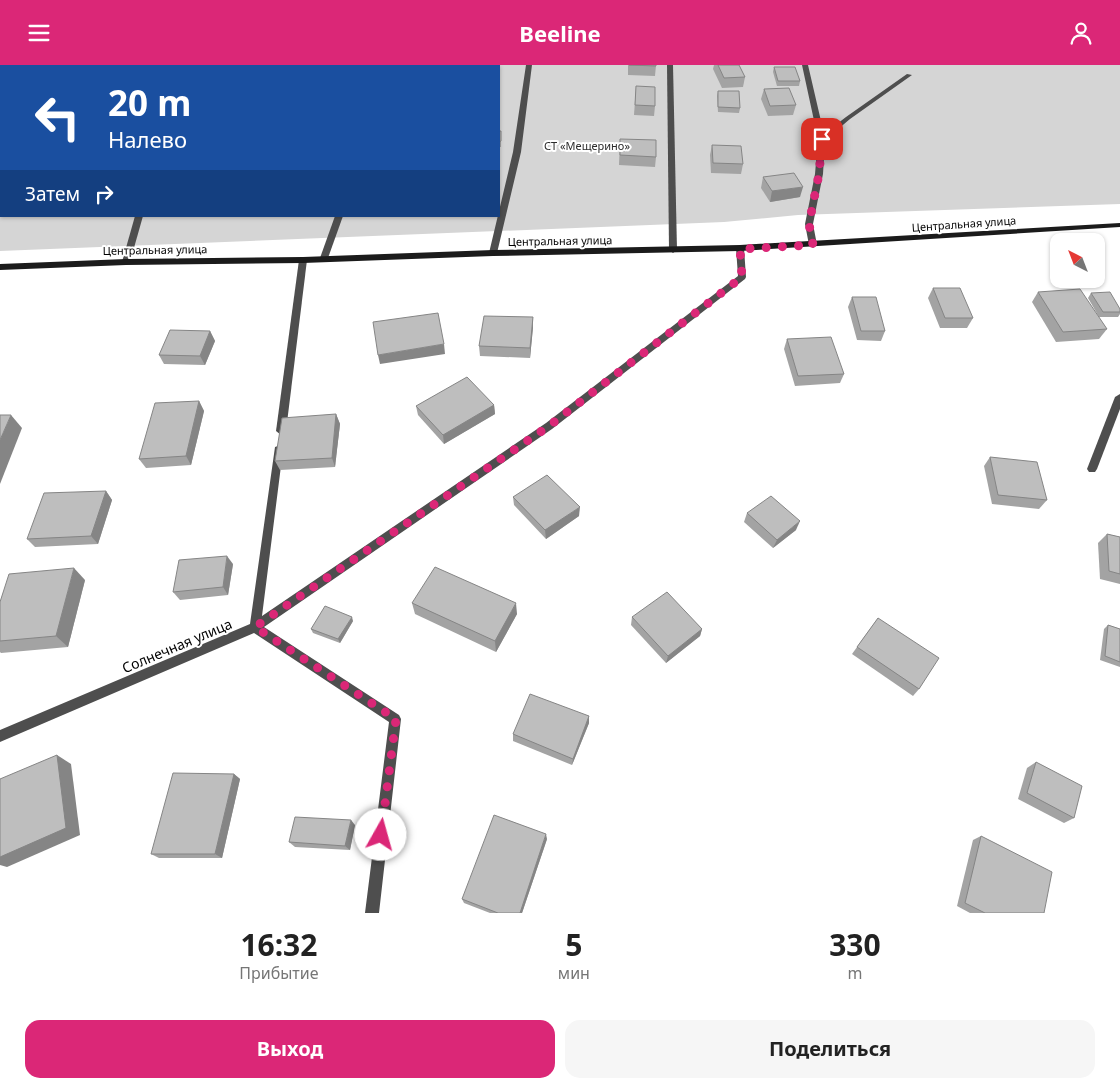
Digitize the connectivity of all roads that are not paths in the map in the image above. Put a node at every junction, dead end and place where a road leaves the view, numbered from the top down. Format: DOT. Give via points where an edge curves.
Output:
graph roads {
  1 [pos="529,65"];
  2 [pos="670,65"];
  3 [pos="805,65"];
  4 [pos="908,75"];
  5 [pos="822,139"];
  6 [pos="139,217"];
  7 [pos="339,217"];
  8 [pos="1120,226"];
  9 [pos="813,245"];
  10 [pos="740,249"];
  11 [pos="673,250"];
  12 [pos="493,253"];
  13 [pos="324,257"];
  14 [pos="303,259"];
  15 [pos="126,262"];
  16 [pos="0,267"];
  17 [pos="1120,397"];
  18 [pos="1092,469"];
  19 [pos="255,627"];
  20 [pos="0,736"];
  21 [pos="372,913"];
  1 -- 12 [label="street" via="517,151"];
  2 -- 11 [label="street"];
  3 -- 5 [label="street"];
  4 -- 5 [label="street"];
  5 -- 9 [label="street" via="809,224"];
  6 -- 15 [label="street"];
  7 -- 13 [label="street"];
  8 -- 9 [label="street, Центральная улица"];
  9 -- 10 [label="street, Центральная улица"];
  10 -- 11 [label="street, Центральная улица"];
  10 -- 19 [label="street, Солнечная улица" via="742,277 549,426"];
  11 -- 12 [label="street, Центральная улица"];
  12 -- 13 [label="street, Центральная улица"];
  13 -- 14 [label="street, Центральная улица"];
  14 -- 15 [label="street, Центральная улица"];
  14 -- 19 [label="street"];
  15 -- 16 [label="street, Центральная улица"];
  17 -- 18 [label="street"];
  19 -- 20 [label="street, Солнечная улица"];
  19 -- 21 [label="street" via="396,719"];
}
